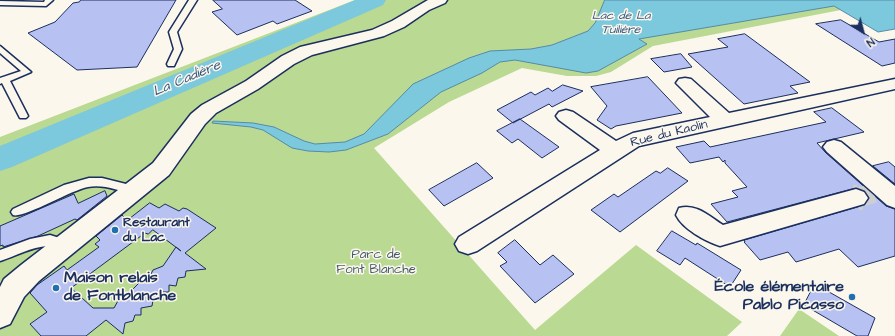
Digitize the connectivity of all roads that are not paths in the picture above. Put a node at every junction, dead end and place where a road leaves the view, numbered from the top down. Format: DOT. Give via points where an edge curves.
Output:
graph roads {
  1 [pos="49,0"];
  2 [pos="192,0"];
  3 [pos="440,0"];
  4 [pos="0,3"];
  5 [pos="0,49"];
  6 [pos="171,64"];
  7 [pos="2,81"];
  8 [pos="685,83"];
  9 [pos="895,84"];
  10 [pos="23,116"];
  11 [pos="566,116"];
  12 [pos="725,120"];
  13 [pos="834,147"];
  14 [pos="616,151"];
  15 [pos="134,190"];
  16 [pos="877,195"];
  17 [pos="17,212"];
  18 [pos="688,215"];
  19 [pos="468,244"];
  20 [pos="66,245"];
  21 [pos="0,256"];
  22 [pos="0,315"];
  1 -- 4 [label="lane" via="46,4"];
  2 -- 6 [label="lane" via="174,32 178,49"];
  3 -- 15 [label="street" via="378,33 306,52 288,60 252,85 209,109 198,119 161,169"];
  5 -- 7 [label="lane" via="27,72"];
  7 -- 10 [label="lane"];
  8 -- 12 [label="street"];
  9 -- 12 [label="street, Rue du Kaolin"];
  11 -- 14 [label="street"];
  12 -- 14 [label="street, Rue du Kaolin" via="632,140"];
  13 -- 16 [label="street"];
  14 -- 19 [label="street, Rue du Kaolin"];
  15 -- 17 [label="lane" via="98,182 88,183"];
  15 -- 20 [label="street"];
  16 -- 18 [label="street" via="720,236"];
  20 -- 21 [label="lane" via="50,240 30,244"];
  20 -- 22 [label="street" via="14,288"];
}
